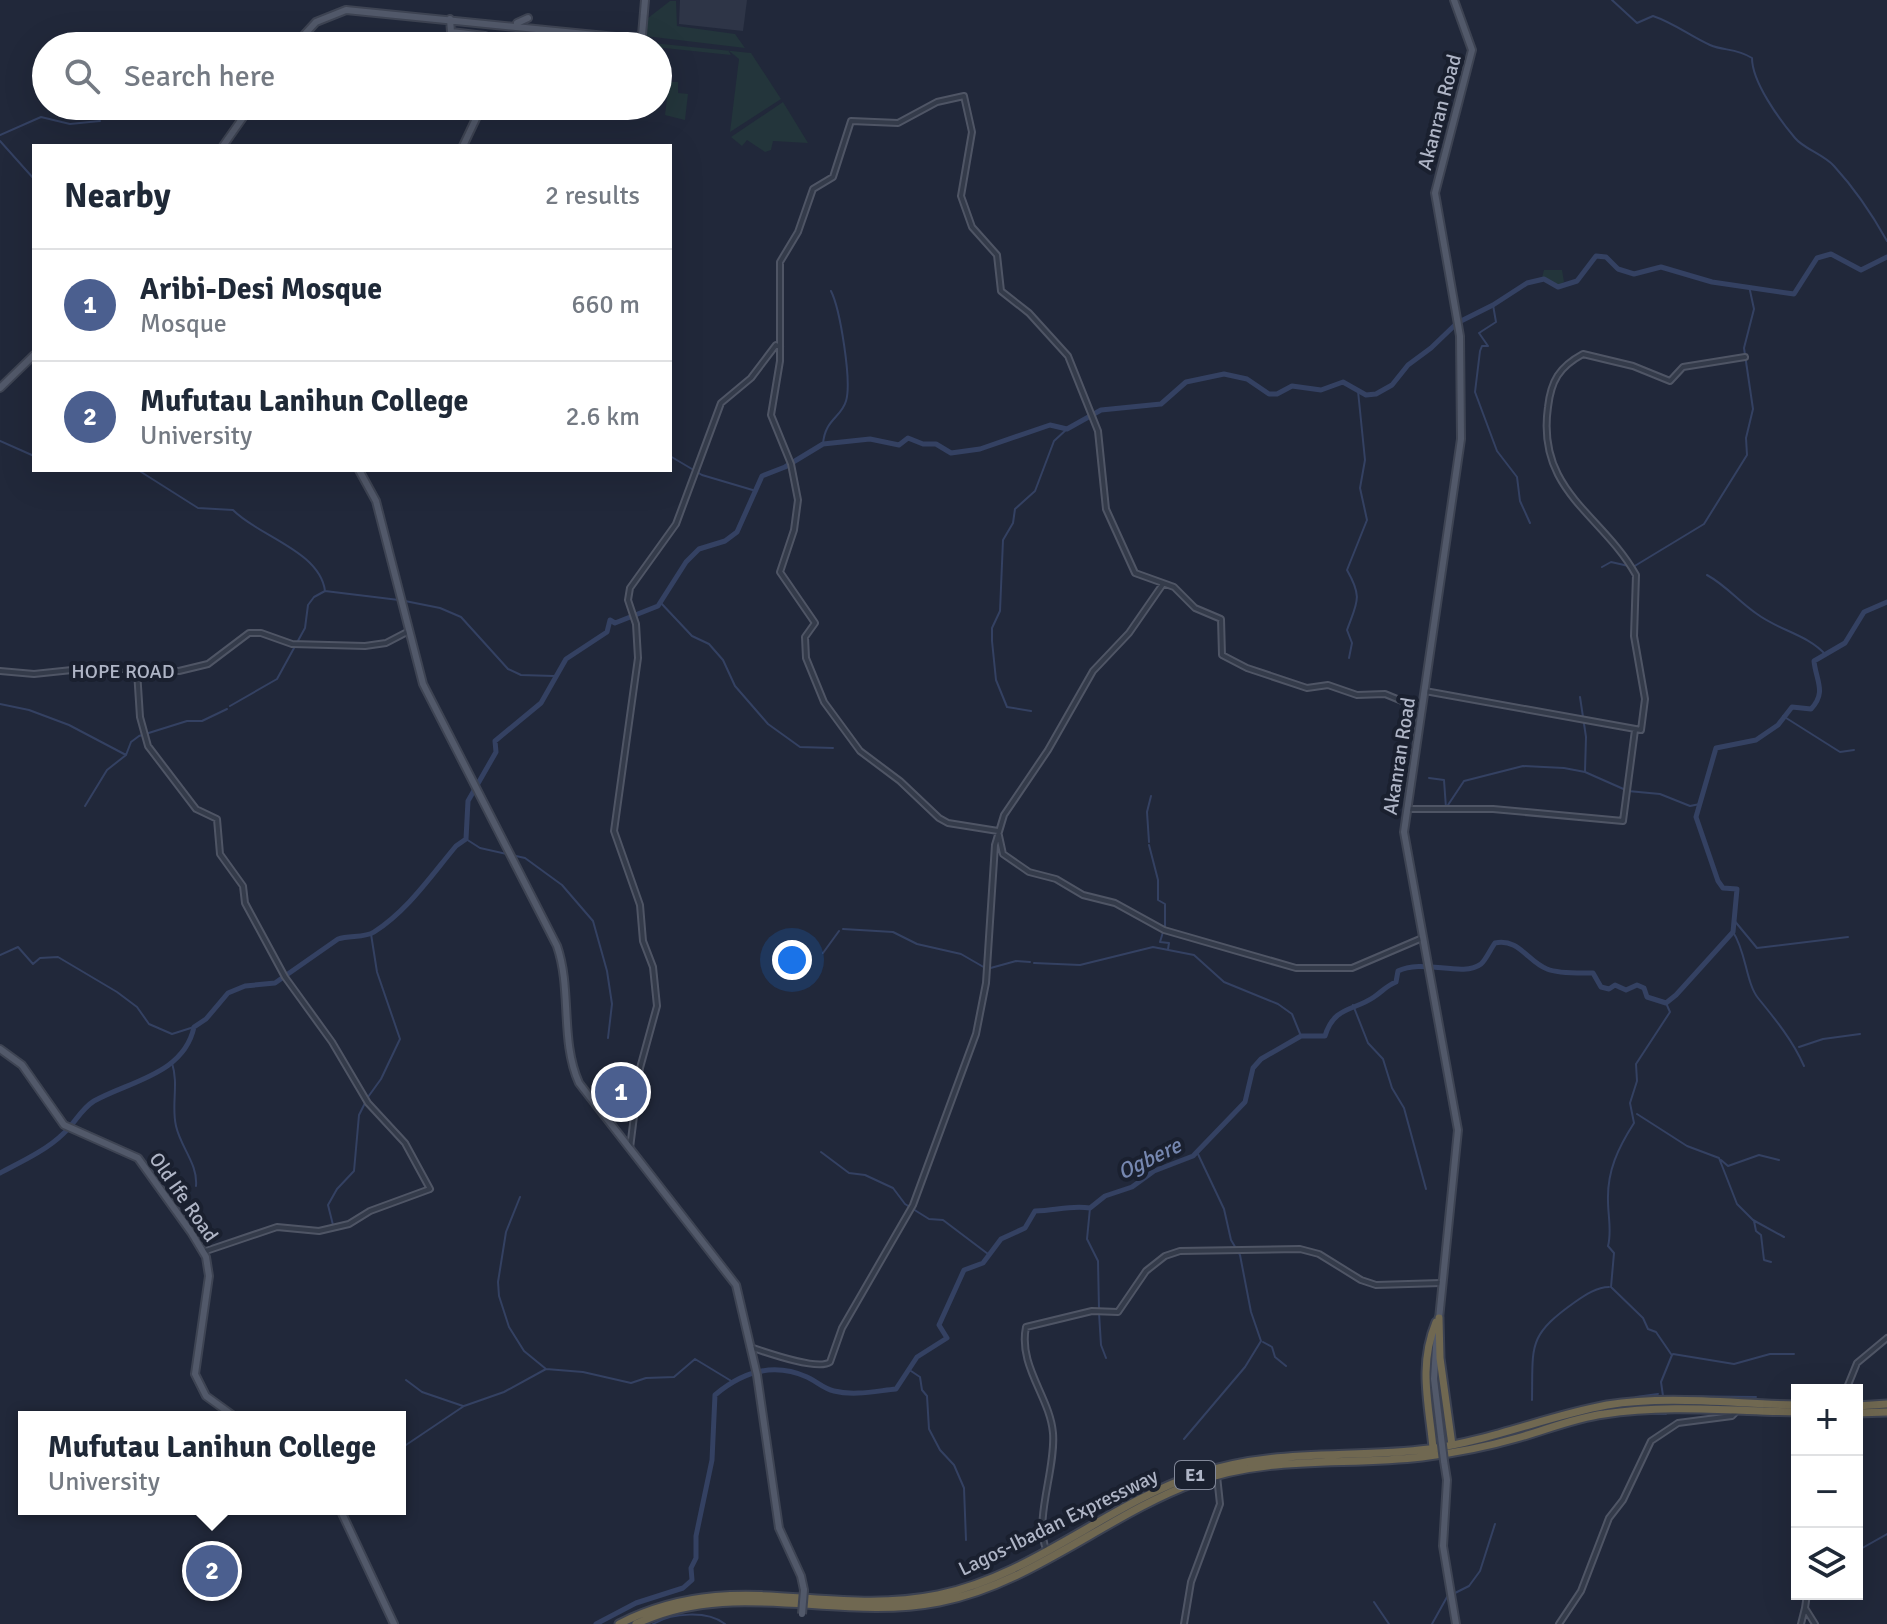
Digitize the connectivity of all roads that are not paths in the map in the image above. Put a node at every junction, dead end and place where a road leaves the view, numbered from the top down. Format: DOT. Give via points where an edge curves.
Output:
graph roads {
  1 [pos="645,0"];
  2 [pos="1454,0"];
  3 [pos="379,10"];
  4 [pos="450,19"];
  5 [pos="475,20"];
  6 [pos="533,28"];
  7 [pos="302,32"];
  8 [pos="451,32"];
  9 [pos="575,32"];
  10 [pos="642,32"];
  11 [pos="239,120"];
  12 [pos="475,120"];
  13 [pos="221,144"];
  14 [pos="464,144"];
  15 [pos="1457,324"];
  16 [pos="780,347"];
  17 [pos="32,354"];
  18 [pos="1744,357"];
  19 [pos="0,386"];
  20 [pos="360,472"];
  21 [pos="1164,583"];
  22 [pos="409,631"];
  23 [pos="0,671"];
  24 [pos="137,671"];
  25 [pos="1425,691"];
  26 [pos="1419,708"];
  27 [pos="1635,729"];
  28 [pos="1406,799"];
  29 [pos="1406,809"];
  30 [pos="998,831"];
  31 [pos="1420,939"];
  32 [pos="1426,967"];
  33 [pos="0,1051"];
  34 [pos="630,1148"];
  35 [pos="159,1185"];
  36 [pos="1449,1225"];
  37 [pos="203,1252"];
  38 [pos="1441,1283"];
  39 [pos="1437,1322"];
  40 [pos="1887,1338"];
  41 [pos="750,1347"];
  42 [pos="1848,1384"];
  43 [pos="1887,1404"];
  44 [pos="1791,1405"];
  45 [pos="1863,1406"];
  46 [pos="224,1411"];
  47 [pos="225,1411"];
  48 [pos="1737,1411"];
  49 [pos="1791,1412"];
  50 [pos="1887,1412"];
  51 [pos="1863,1413"];
  52 [pos="1452,1445"];
  53 [pos="1433,1448"];
  54 [pos="1217,1476"];
  55 [pos="341,1515"];
  56 [pos="1046,1549"];
  57 [pos="1806,1600"];
  58 [pos="1805,1608"];
  59 [pos="392,1624"];
  60 [pos="619,1624"];
  61 [pos="636,1624"];
  62 [pos="802,1624"];
  63 [pos="1184,1624"];
  64 [pos="1456,1624"];
  65 [pos="1559,1624"];
  66 [pos="1801,1624"];
  67 [pos="1815,1624"];
  1 -- 10 [label="main road"];
  2 -- 15 [label="main road, Akanran Road" via="1472,50 1435,193"];
  3 -- 4 [label="main road"];
  3 -- 5 [label="main road"];
  3 -- 7 [label="main road" via="350,6 326,12"];
  4 -- 5 [label="main road"];
  4 -- 8 [label="main road"];
  5 -- 6 [label="main road"];
  5 -- 6 [label="main road" via="528,19"];
  6 -- 9 [label="main road"];
  11 -- 13 [label="main road"];
  12 -- 14 [label="main road"];
  15 -- 25 [label="main road, Akanran Road" via="1461,439"];
  15 -- 26 [label="main road, Akanran Road" via="1458,439"];
  16 -- 21 [label="street" via="782,256 798,232 813,189 833,177 851,121 898,123 928,105 964,96 972,132 961,196 972,227 997,255 1001,291 1064,349 1093,414 1110,519 1135,573"];
  16 -- 30 [label="street" via="771,415 791,463 798,500 780,572 815,623 804,649 824,702 860,751 939,818"];
  16 -- 34 [label="street" via="776,345 751,378 721,403 676,524 632,583 628,600 638,658 614,827 640,905 657,1010 640,1068"];
  17 -- 19 [label="main road"];
  18 -- 27 [label="street" via="1683,367 1670,381 1583,354 1551,384 1545,428 1561,485 1636,575 1634,636 1645,699 1641,730"];
  20 -- 22 [label="main road" via="376,501"];
  21 -- 26 [label="street" via="1195,608 1221,619 1223,657 1307,688 1328,685 1352,694 1385,694"];
  21 -- 30 [label="street" via="1121,643 1093,671 1048,750 1015,793"];
  22 -- 24 [label="street, HOPE ROAD" via="368,646 295,644 249,633 201,666"];
  22 -- 34 [label="main road" via="423,684 559,953 576,1076"];
  23 -- 24 [label="street, HOPE ROAD"];
  24 -- 37 [label="street" via="145,733 153,753 196,809 217,819 220,854 243,886 247,905 286,978 367,1102 405,1143 430,1189 349,1224 319,1231 277,1227"];
  25 -- 27 [label="street"];
  25 -- 28 [label="main road, Akanran Road"];
  26 -- 28 [label="main road, Akanran Road"];
  27 -- 29 [label="street" via="1623,821 1493,809"];
  28 -- 29 [label="main road, Akanran Road"];
  28 -- 31 [label="main road, Akanran Road" via="1401,839"];
  29 -- 32 [label="main road, Akanran Road" via="1404,840"];
  30 -- 31 [label="street" via="1003,854 1029,872 1115,903 1164,930 1276,964 1306,970 1352,968"];
  30 -- 41 [label="street" via="976,1034 912,1207 842,1328 828,1364 776,1357"];
  31 -- 32 [label="main road, Akanran Road"];
  32 -- 36 [label="main road, Akanran Road" via="1457,1123"];
  33 -- 35 [label="main road, Old Ife Road" via="24,1068 53,1116 68,1130 130,1156"];
  34 -- 41 [label="main road" via="734,1280"];
  35 -- 37 [label="main road, Old Ife Road"];
  35 -- 46 [label="main road, Old Ife Road" via="205,1265 192,1359 194,1381 204,1398"];
  36 -- 38 [label="main road, Akanran Road"];
  36 -- 39 [label="main road, Akanran Road"];
  37 -- 47 [label="main road, Old Ife Road" via="209,1280 195,1374 209,1398"];
  38 -- 39 [label="main road, Akanran Road"];
  38 -- 56 [label="street" via="1376,1285 1306,1251 1279,1247 1170,1253 1136,1281 1118,1312 1092,1311 1026,1327 1025,1352 1053,1433"];
  39 -- 52 [label="highway"];
  39 -- 53 [label="highway" via="1425,1365 1424,1395"];
  39 -- 64 [label="main road, Akanran Road, bridge" via="1434,1379 1447,1480 1442,1536"];
  40 -- 42 [label="street" via="1857,1363"];
  41 -- 62 [label="main road, bridge" via="779,1528 804,1590"];
  43 -- 45 [label="highway"];
  44 -- 52 [label="highway, Lagos-Ibadan Expressway / E1" via="1621,1403"];
  48 -- 49 [label="highway, Lagos-Ibadan Expressway / E1"];
  48 -- 54 [label="highway, Lagos-Ibadan Expressway / E1" via="1621,1411 1455,1452 1406,1459 1283,1462"];
  48 -- 65 [label="street" via="1678,1423 1651,1441 1609,1518 1581,1591"];
  50 -- 51 [label="highway"];
  52 -- 53 [label="highway, Lagos-Ibadan Expressway / E1"];
  53 -- 56 [label="highway, Lagos-Ibadan Expressway / E1" via="1297,1453 1234,1463 1152,1493"];
  54 -- 61 [label="highway, Lagos-Ibadan Expressway / E1" via="1162,1496 1014,1575 953,1599 884,1609 713,1602"];
  54 -- 63 [label="street" via="1220,1504 1191,1582"];
  55 -- 59 [label="main road"];
  56 -- 60 [label="highway, Lagos-Ibadan Expressway / E1" via="978,1583 922,1598 860,1601 713,1594 671,1602"];
  57 -- 58 [label="street"];
  58 -- 66 [label="street"];
  58 -- 67 [label="street"];
}
